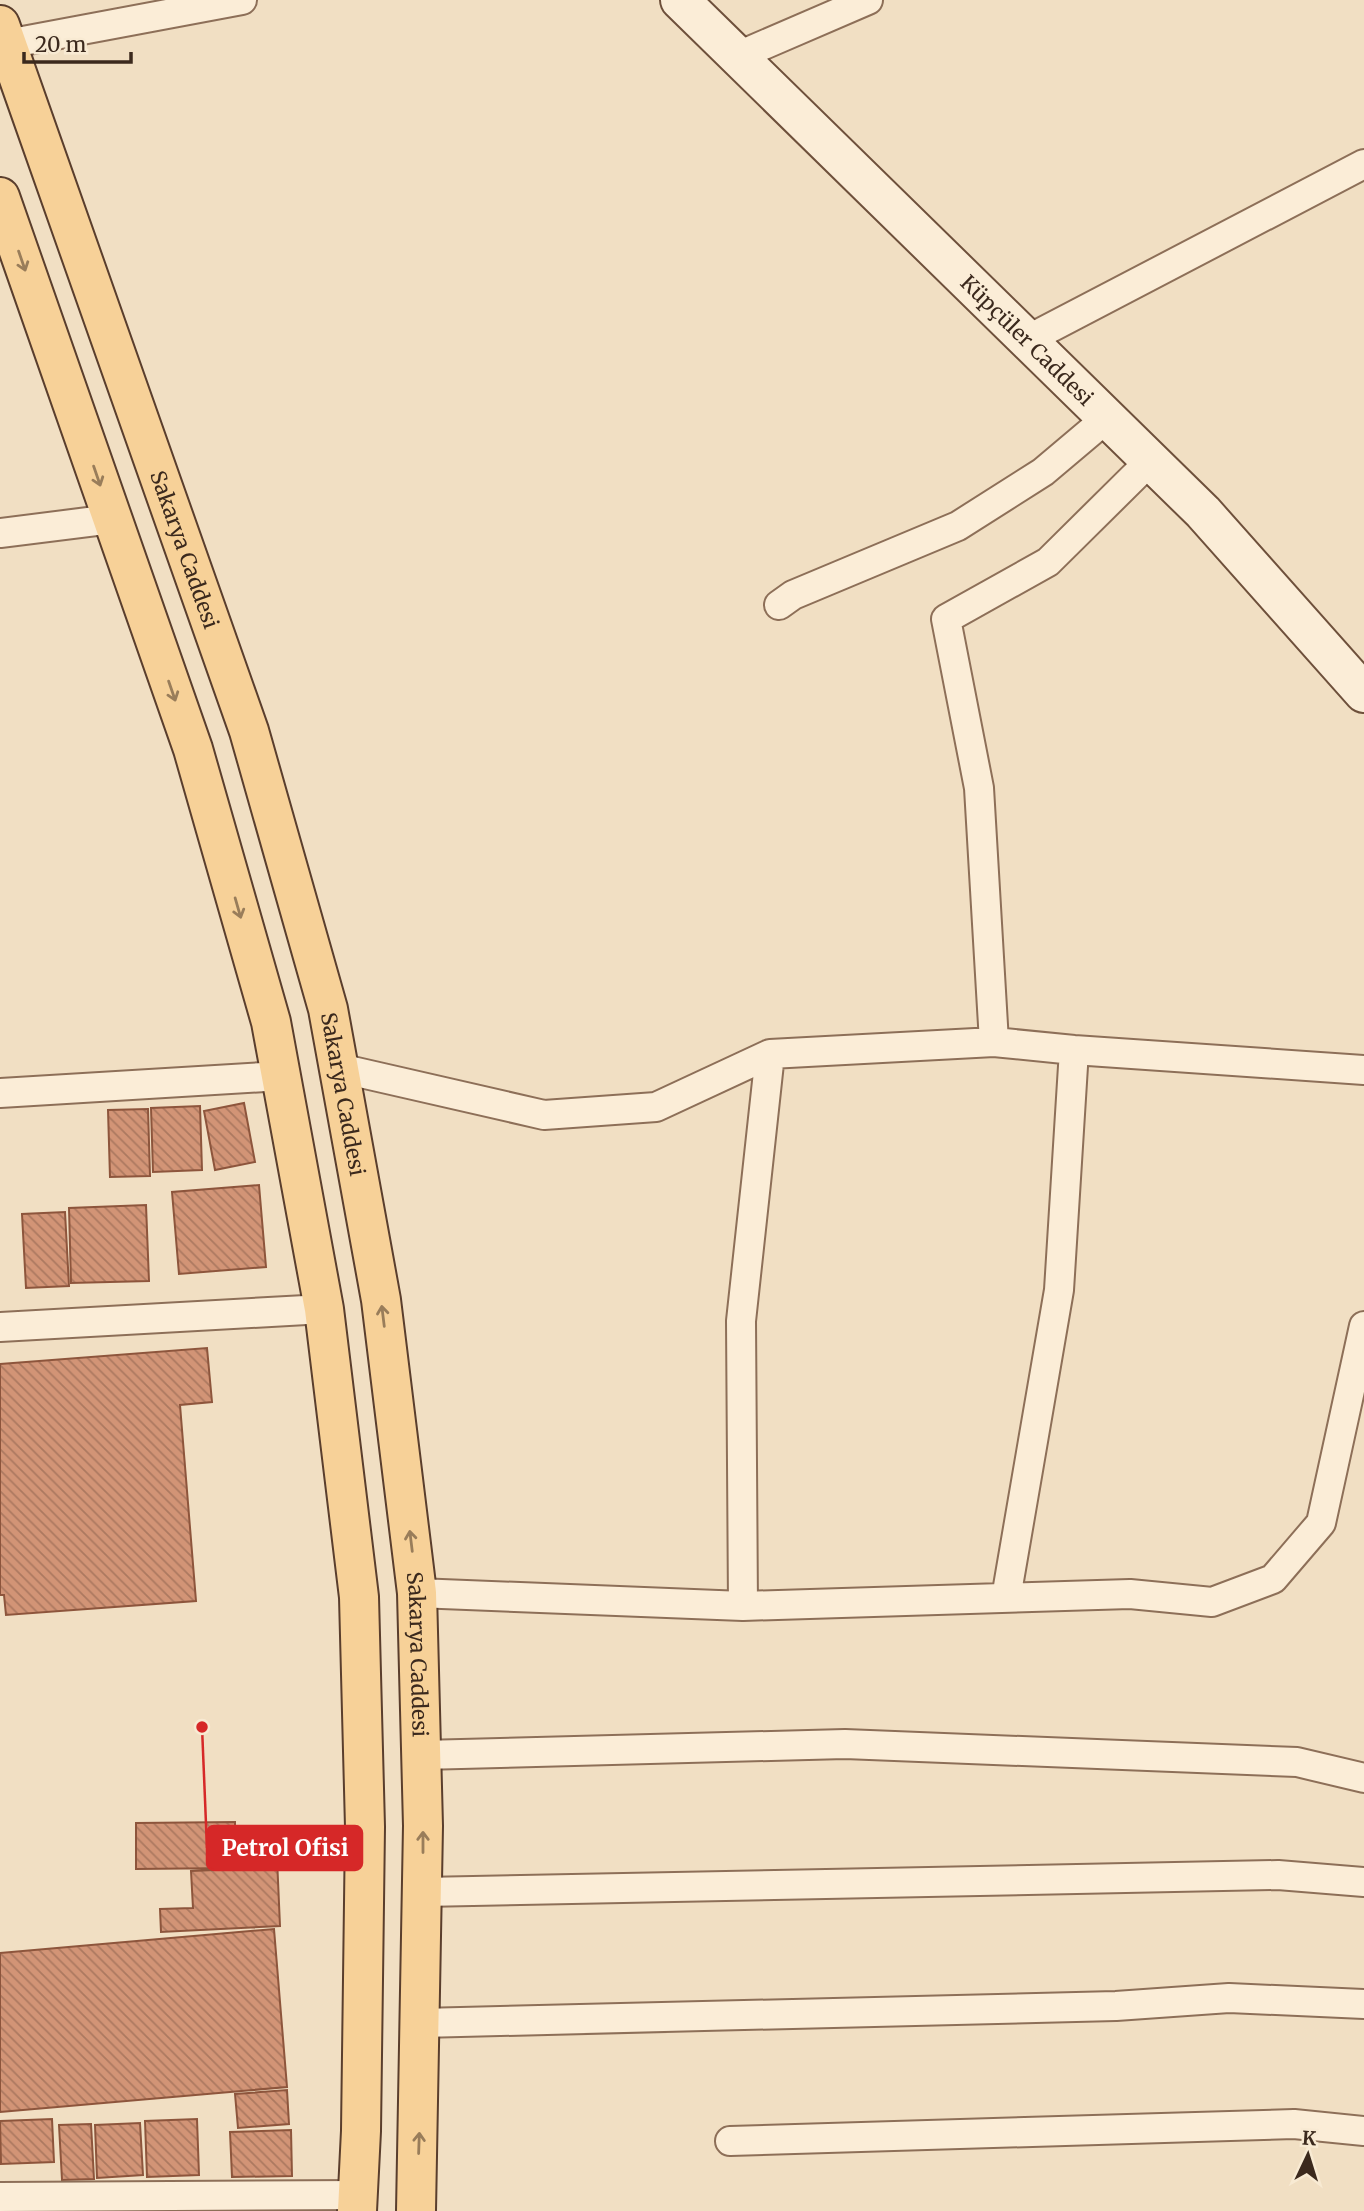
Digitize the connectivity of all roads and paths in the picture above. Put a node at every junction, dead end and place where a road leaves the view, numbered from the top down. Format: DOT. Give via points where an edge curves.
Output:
graph roads {
  1 [pos="242,0"];
  2 [pos="680,0"];
  3 [pos="868,0"];
  4 [pos="3,35"];
  5 [pos="738,56"];
  6 [pos="1364,164"];
  7 [pos="0,197"];
  8 [pos="1027,340"];
  9 [pos="1107,418"];
  10 [pos="1150,461"];
  11 [pos="112,519"];
  12 [pos="0,533"];
  13 [pos="779,605"];
  14 [pos="1364,693"];
  15 [pos="994,1042"];
  16 [pos="1074,1050"];
  17 [pos="770,1054"];
  18 [pos="339,1068"];
  19 [pos="1364,1070"];
  20 [pos="281,1076"];
  21 [pos="0,1093"];
  22 [pos="324,1309"];
  23 [pos="1364,1326"];
  24 [pos="0,1327"];
  25 [pos="417,1592"];
  26 [pos="1006,1598"];
  27 [pos="743,1606"];
  28 [pos="422,1755"];
  29 [pos="1364,1777"];
  30 [pos="1364,1882"];
  31 [pos="423,1892"];
  32 [pos="1364,2004"];
  33 [pos="421,2024"];
  34 [pos="1364,2131"];
  35 [pos="730,2141"];
  36 [pos="0,2197"];
  37 [pos="358,2203"];
  38 [pos="416,2211"];
  1 -- 4 [label="street"];
  2 -- 5 [label="street, Küpçüler Caddesi"];
  3 -- 5 [label="street"];
  4 -- 18 [label="main road, Sakarya Caddesi" via="249,731 328,1009"];
  5 -- 8 [label="street, Küpçüler Caddesi"];
  6 -- 8 [label="street"];
  7 -- 11 [label="main road, one-way"];
  8 -- 9 [label="street, Küpçüler Caddesi"];
  9 -- 10 [label="street, Küpçüler Caddesi"];
  9 -- 13 [label="street" via="1043,472 958,526"];
  10 -- 14 [label="street, Küpçüler Caddesi" via="1203,512"];
  10 -- 15 [label="street" via="1048,562 946,619 979,788"];
  11 -- 12 [label="street"];
  11 -- 20 [label="main road, one-way" via="193,749 271,1023"];
  15 -- 16 [label="street"];
  15 -- 17 [label="street"];
  16 -- 19 [label="street"];
  16 -- 26 [label="street" via="1059,1290"];
  17 -- 18 [label="street" via="656,1107 544,1115"];
  17 -- 27 [label="street" via="741,1321"];
  25 -- 18 [label="main road, Sakarya Caddesi, one-way" via="381,1300"];
  20 -- 21 [label="street"];
  20 -- 22 [label="main road"];
  22 -- 24 [label="street"];
  22 -- 37 [label="main road" via="359,1597 365,1827"];
  23 -- 26 [label="street" via="1321,1523 1273,1579 1212,1602 1130,1594"];
  25 -- 27 [label="street"];
  25 -- 28 [label="main road, Sakarya Caddesi"];
  26 -- 27 [label="street"];
  28 -- 29 [label="street" via="845,1744 1297,1762"];
  31 -- 28 [label="main road, Sakarya Caddesi, one-way"];
  30 -- 31 [label="street" via="1278,1875"];
  31 -- 33 [label="main road, Sakarya Caddesi"];
  32 -- 33 [label="street" via="1229,1998 1116,2006"];
  38 -- 33 [label="main road, Sakarya Caddesi, one-way"];
  34 -- 35 [label="street" via="1294,2124"];
  36 -- 37 [label="street"];
}
